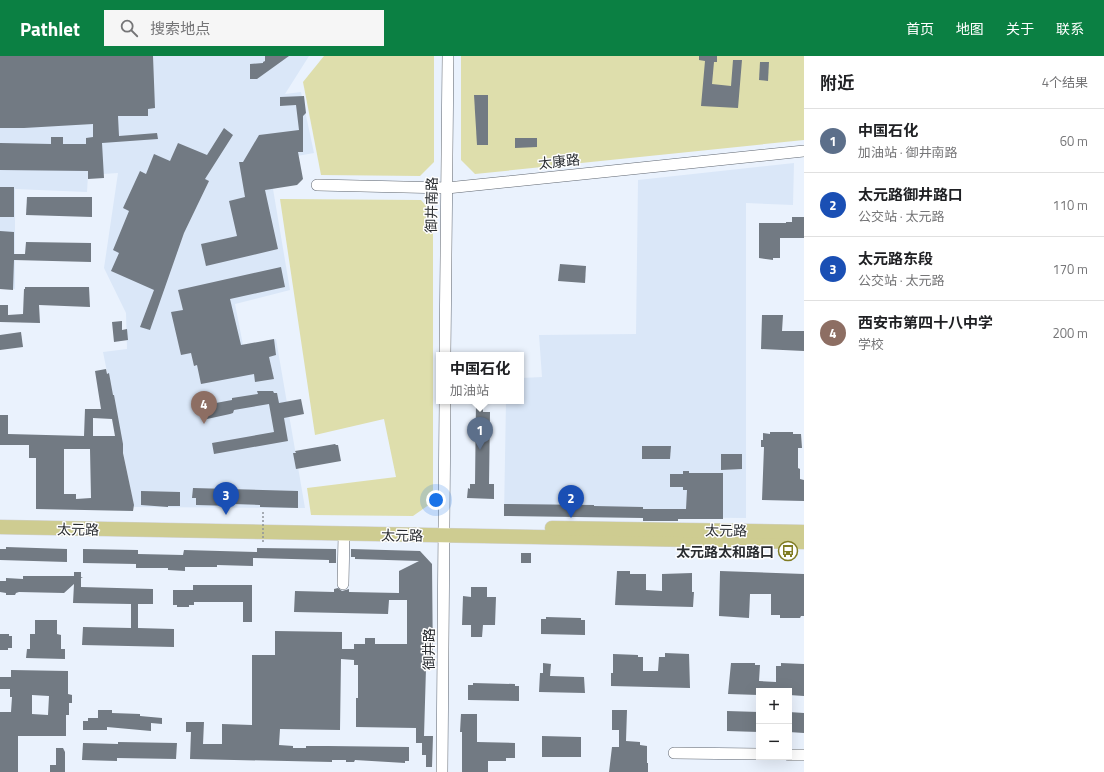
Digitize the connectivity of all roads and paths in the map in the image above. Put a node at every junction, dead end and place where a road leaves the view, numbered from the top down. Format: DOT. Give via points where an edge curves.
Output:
graph roads {
  1 [pos="448,56"];
  2 [pos="804,151"];
  3 [pos="317,185"];
  4 [pos="447,188"];
  5 [pos="445,352"];
  6 [pos="445,404"];
  7 [pos="263,511"];
  8 [pos="0,519"];
  9 [pos="0,527"];
  10 [pos="443,530"];
  11 [pos="804,532"];
  12 [pos="344,534"];
  13 [pos="263,542"];
  14 [pos="804,542"];
  15 [pos="342,584"];
  16 [pos="674,753"];
  17 [pos="756,754"];
  18 [pos="792,755"];
  19 [pos="804,755"];
  20 [pos="442,772"];
  1 -- 4 [label="street, 御井南路"];
  2 -- 4 [label="street, 太康路"];
  3 -- 4 [label="street, 太康路"];
  4 -- 5 [label="street, 御井南路"];
  6 -- 10 [label="street"];
  7 -- 13 [label="path, bridge"];
  8 -- 10 [label="main road, 太元路"];
  9 -- 12 [label="main road, 太元路"];
  10 -- 11 [label="main road, 太元路"];
  10 -- 12 [label="main road, 太元路"];
  10 -- 14 [label="main road, 太元路"];
  10 -- 20 [label="street, 御井路"];
  12 -- 15 [label="street"];
  16 -- 17 [label="street"];
  18 -- 19 [label="street"];
}
